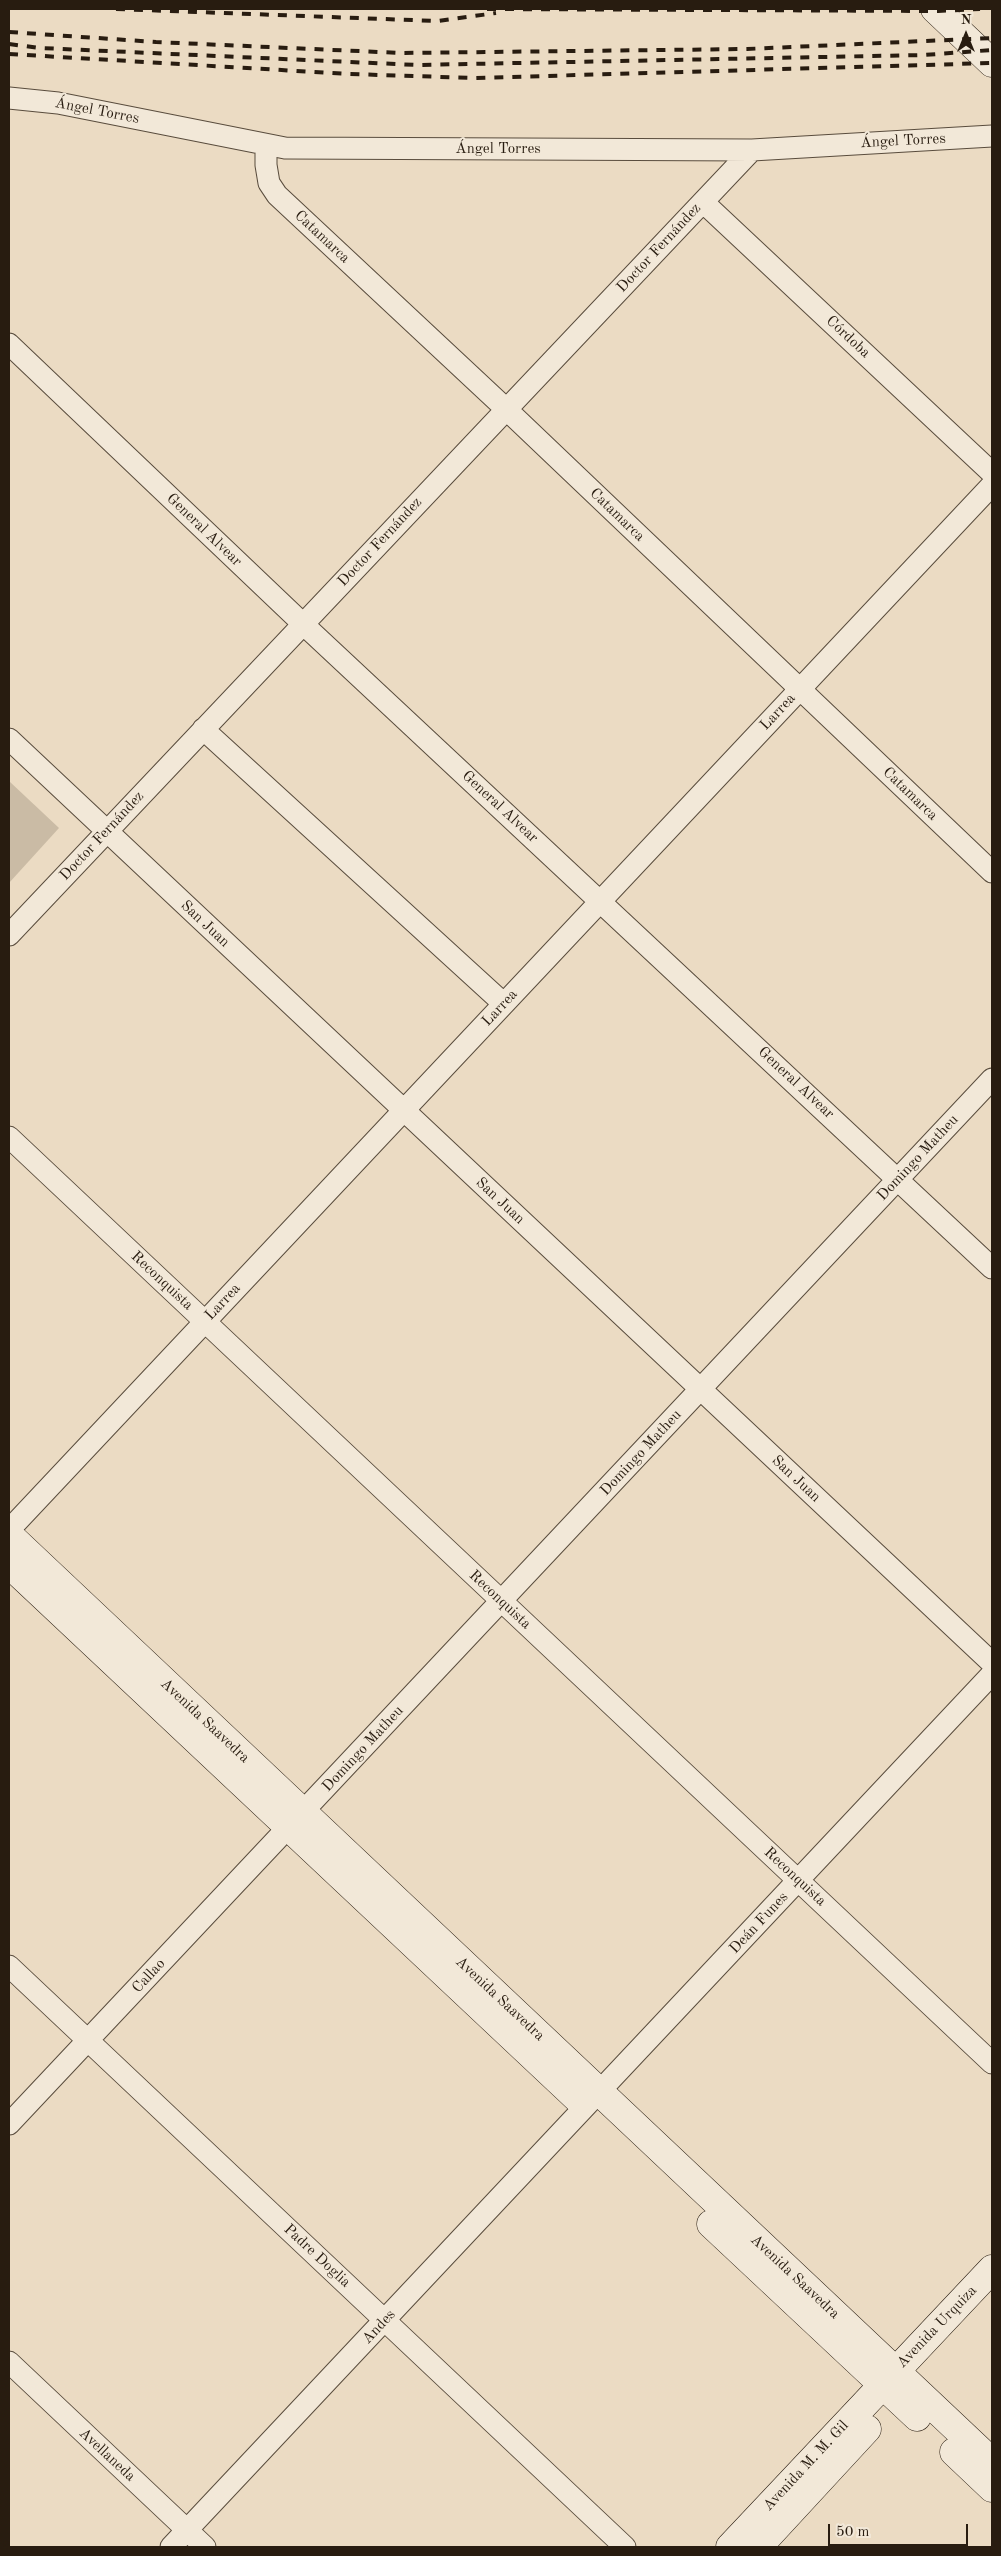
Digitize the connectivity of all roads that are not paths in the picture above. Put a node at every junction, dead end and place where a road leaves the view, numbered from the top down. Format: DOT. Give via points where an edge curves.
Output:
graph roads {
  1 [pos="935,9"];
  2 [pos="992,63"];
  3 [pos="9,98"];
  4 [pos="992,136"];
  5 [pos="266,146"];
  6 [pos="752,150"];
  7 [pos="703,202"];
  8 [pos="9,344"];
  9 [pos="506,409"];
  10 [pos="992,473"];
  11 [pos="992,485"];
  12 [pos="303,624"];
  13 [pos="800,689"];
  14 [pos="203,730"];
  15 [pos="9,739"];
  16 [pos="107,831"];
  17 [pos="992,872"];
  18 [pos="601,900"];
  19 [pos="9,935"];
  20 [pos="504,1004"];
  21 [pos="992,1079"];
  22 [pos="404,1110"];
  23 [pos="9,1137"];
  24 [pos="898,1179"];
  25 [pos="992,1268"];
  26 [pos="205,1321"];
  27 [pos="700,1390"];
  28 [pos="9,1530"];
  29 [pos="9,1535"];
  30 [pos="9,1564"];
  31 [pos="502,1601"];
  32 [pos="992,1663"];
  33 [pos="992,1674"];
  34 [pos="296,1820"];
  35 [pos="799,1880"];
  36 [pos="9,1966"];
  37 [pos="88,2040"];
  38 [pos="992,2063"];
  39 [pos="593,2100"];
  40 [pos="9,2124"];
  41 [pos="992,2269"];
  42 [pos="992,2297"];
  43 [pos="385,2320"];
  44 [pos="9,2362"];
  45 [pos="896,2384"];
  46 [pos="992,2462"];
  47 [pos="992,2488"];
  48 [pos="187,2530"];
  49 [pos="171,2547"];
  50 [pos="205,2547"];
  51 [pos="626,2547"];
  52 [pos="730,2547"];
  53 [pos="758,2547"];
  1 -- 2 [label="street"];
  3 -- 5 [label="street, Ángel Torres" via="75,106"];
  4 -- 6 [label="street, Ángel Torres"];
  5 -- 6 [label="street, Ángel Torres"];
  5 -- 9 [label="street, Catamarca" via="269,184 277,195"];
  6 -- 7 [label="street, Doctor Fernández"];
  7 -- 9 [label="street, Doctor Fernández"];
  7 -- 10 [label="street, Córdoba"];
  8 -- 12 [label="street, General Alvear"];
  9 -- 12 [label="street, Doctor Fernández"];
  9 -- 13 [label="street, Catamarca"];
  11 -- 13 [label="street, Larrea"];
  12 -- 14 [label="street, Doctor Fernández"];
  12 -- 18 [label="street, General Alvear"];
  13 -- 17 [label="street, Catamarca"];
  13 -- 18 [label="street, Larrea"];
  14 -- 16 [label="street, Doctor Fernández"];
  14 -- 20 [label="street"];
  15 -- 16 [label="street, San Juan"];
  16 -- 19 [label="street, Doctor Fernández"];
  16 -- 22 [label="street, San Juan"];
  18 -- 20 [label="street, Larrea"];
  18 -- 24 [label="street, General Alvear"];
  20 -- 22 [label="street, Larrea"];
  21 -- 24 [label="street, Domingo Matheu"];
  22 -- 26 [label="street, Larrea"];
  22 -- 27 [label="street, San Juan"];
  23 -- 26 [label="street, Reconquista"];
  24 -- 25 [label="street, General Alvear"];
  24 -- 27 [label="street, Domingo Matheu"];
  26 -- 28 [label="street, Larrea"];
  26 -- 31 [label="street, Reconquista"];
  27 -- 31 [label="street, Domingo Matheu"];
  27 -- 32 [label="street, San Juan"];
  29 -- 34 [label="street, Avenida Saavedra"];
  30 -- 34 [label="street, Avenida Saavedra"];
  31 -- 34 [label="street, Domingo Matheu"];
  31 -- 35 [label="street, Reconquista"];
  33 -- 35 [label="street, Deán Funes"];
  34 -- 37 [label="street, Callao"];
  34 -- 39 [label="street, Avenida Saavedra"];
  35 -- 38 [label="street, Reconquista"];
  35 -- 39 [label="street, Deán Funes"];
  36 -- 37 [label="street, Padre Doglia"];
  37 -- 40 [label="street, Callao"];
  37 -- 43 [label="street, Padre Doglia"];
  39 -- 43 [label="street, Andes"];
  39 -- 45 [label="street, Avenida Saavedra"];
  41 -- 45 [label="street, Avenida Urquiza"];
  42 -- 45 [label="street, Avenida Urquiza"];
  43 -- 48 [label="street, Andes"];
  43 -- 51 [label="street, Padre Doglia"];
  44 -- 48 [label="street, Avellaneda"];
  45 -- 46 [label="street, Avenida Saavedra"];
  45 -- 47 [label="street, Avenida Saavedra"];
  45 -- 52 [label="street, Avenida M. M. Gil"];
  45 -- 53 [label="street, Avenida M. M. Gil"];
  48 -- 49 [label="street, Andes"];
  48 -- 50 [label="street, Avellaneda"];
}
